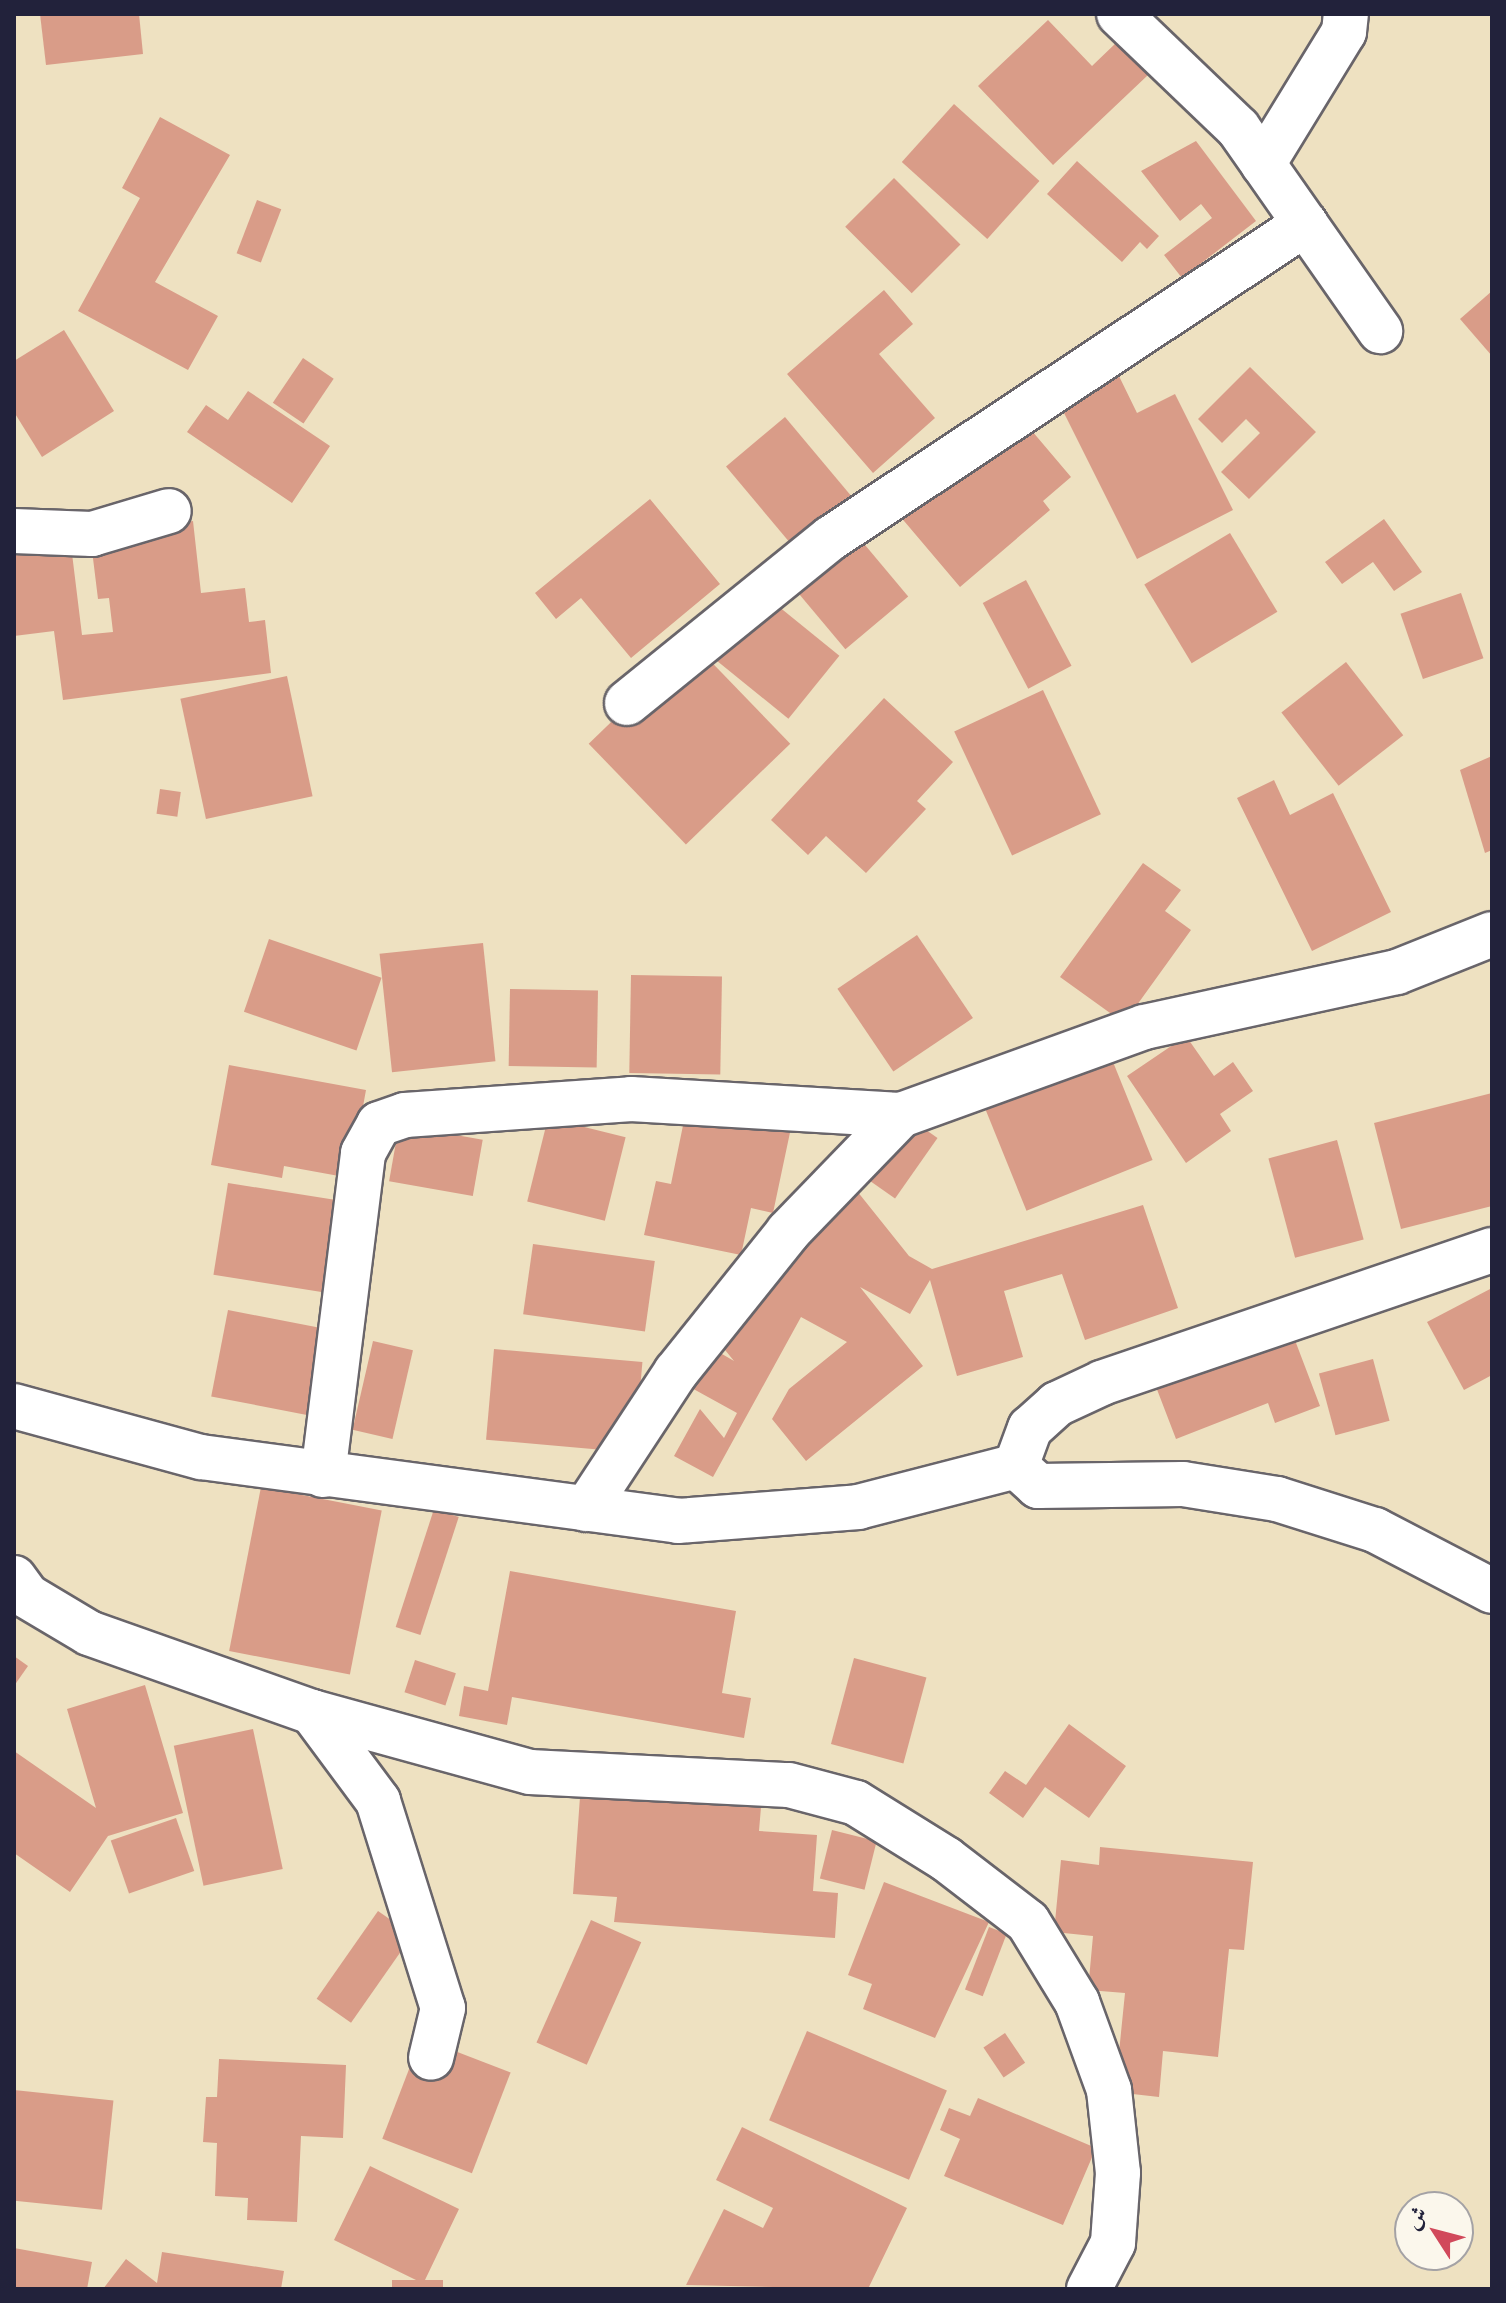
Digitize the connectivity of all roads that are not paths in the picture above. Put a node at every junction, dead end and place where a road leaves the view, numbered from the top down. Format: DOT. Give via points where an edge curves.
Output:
graph roads {
  1 [pos="1119,14"];
  2 [pos="1346,14"];
  3 [pos="1263,164"];
  4 [pos="1305,224"];
  5 [pos="1380,331"];
  6 [pos="169,511"];
  7 [pos="14,531"];
  8 [pos="627,703"];
  9 [pos="1492,934"];
  10 [pos="901,1115"];
  11 [pos="1492,1250"];
  12 [pos="14,1406"];
  13 [pos="1016,1466"];
  14 [pos="323,1475"];
  15 [pos="586,1509"];
  16 [pos="1409,1546"];
  17 [pos="1492,1555"];
  18 [pos="14,1578"];
  19 [pos="1492,1591"];
  20 [pos="312,1712"];
  21 [pos="431,2058"];
  22 [pos="1089,2289"];
  1 -- 3 [label="street" via="1238,128"];
  2 -- 3 [label="street" via="1344,32"];
  3 -- 4 [label="street"];
  4 -- 5 [label="street"];
  4 -- 8 [label="street" via="831,538"];
  6 -- 7 [label="street" via="92,534"];
  9 -- 10 [label="street" via="1397,972 1144,1027"];
  10 -- 14 [label="street" via="631,1099 405,1115 379,1124 363,1153"];
  10 -- 15 [label="street" via="778,1243 676,1372"];
  11 -- 13 [label="street" via="1102,1383 1057,1404 1030,1428"];
  12 -- 14 [label="street" via="201,1457"];
  13 -- 15 [label="street" via="858,1507 678,1521"];
  13 -- 16 [label="street" via="1038,1486 1183,1484 1277,1499"];
  14 -- 15 [label="street"];
  16 -- 17 [label="street"];
  16 -- 19 [label="street"];
  18 -- 20 [label="street" via="27,1596 89,1633"];
  20 -- 21 [label="street" via="382,1815 443,2008"];
  20 -- 22 [label="street" via="530,1772 789,1785 856,1803 946,1859 1028,1922 1077,2002 1109,2090 1118,2173 1113,2243"];
}
